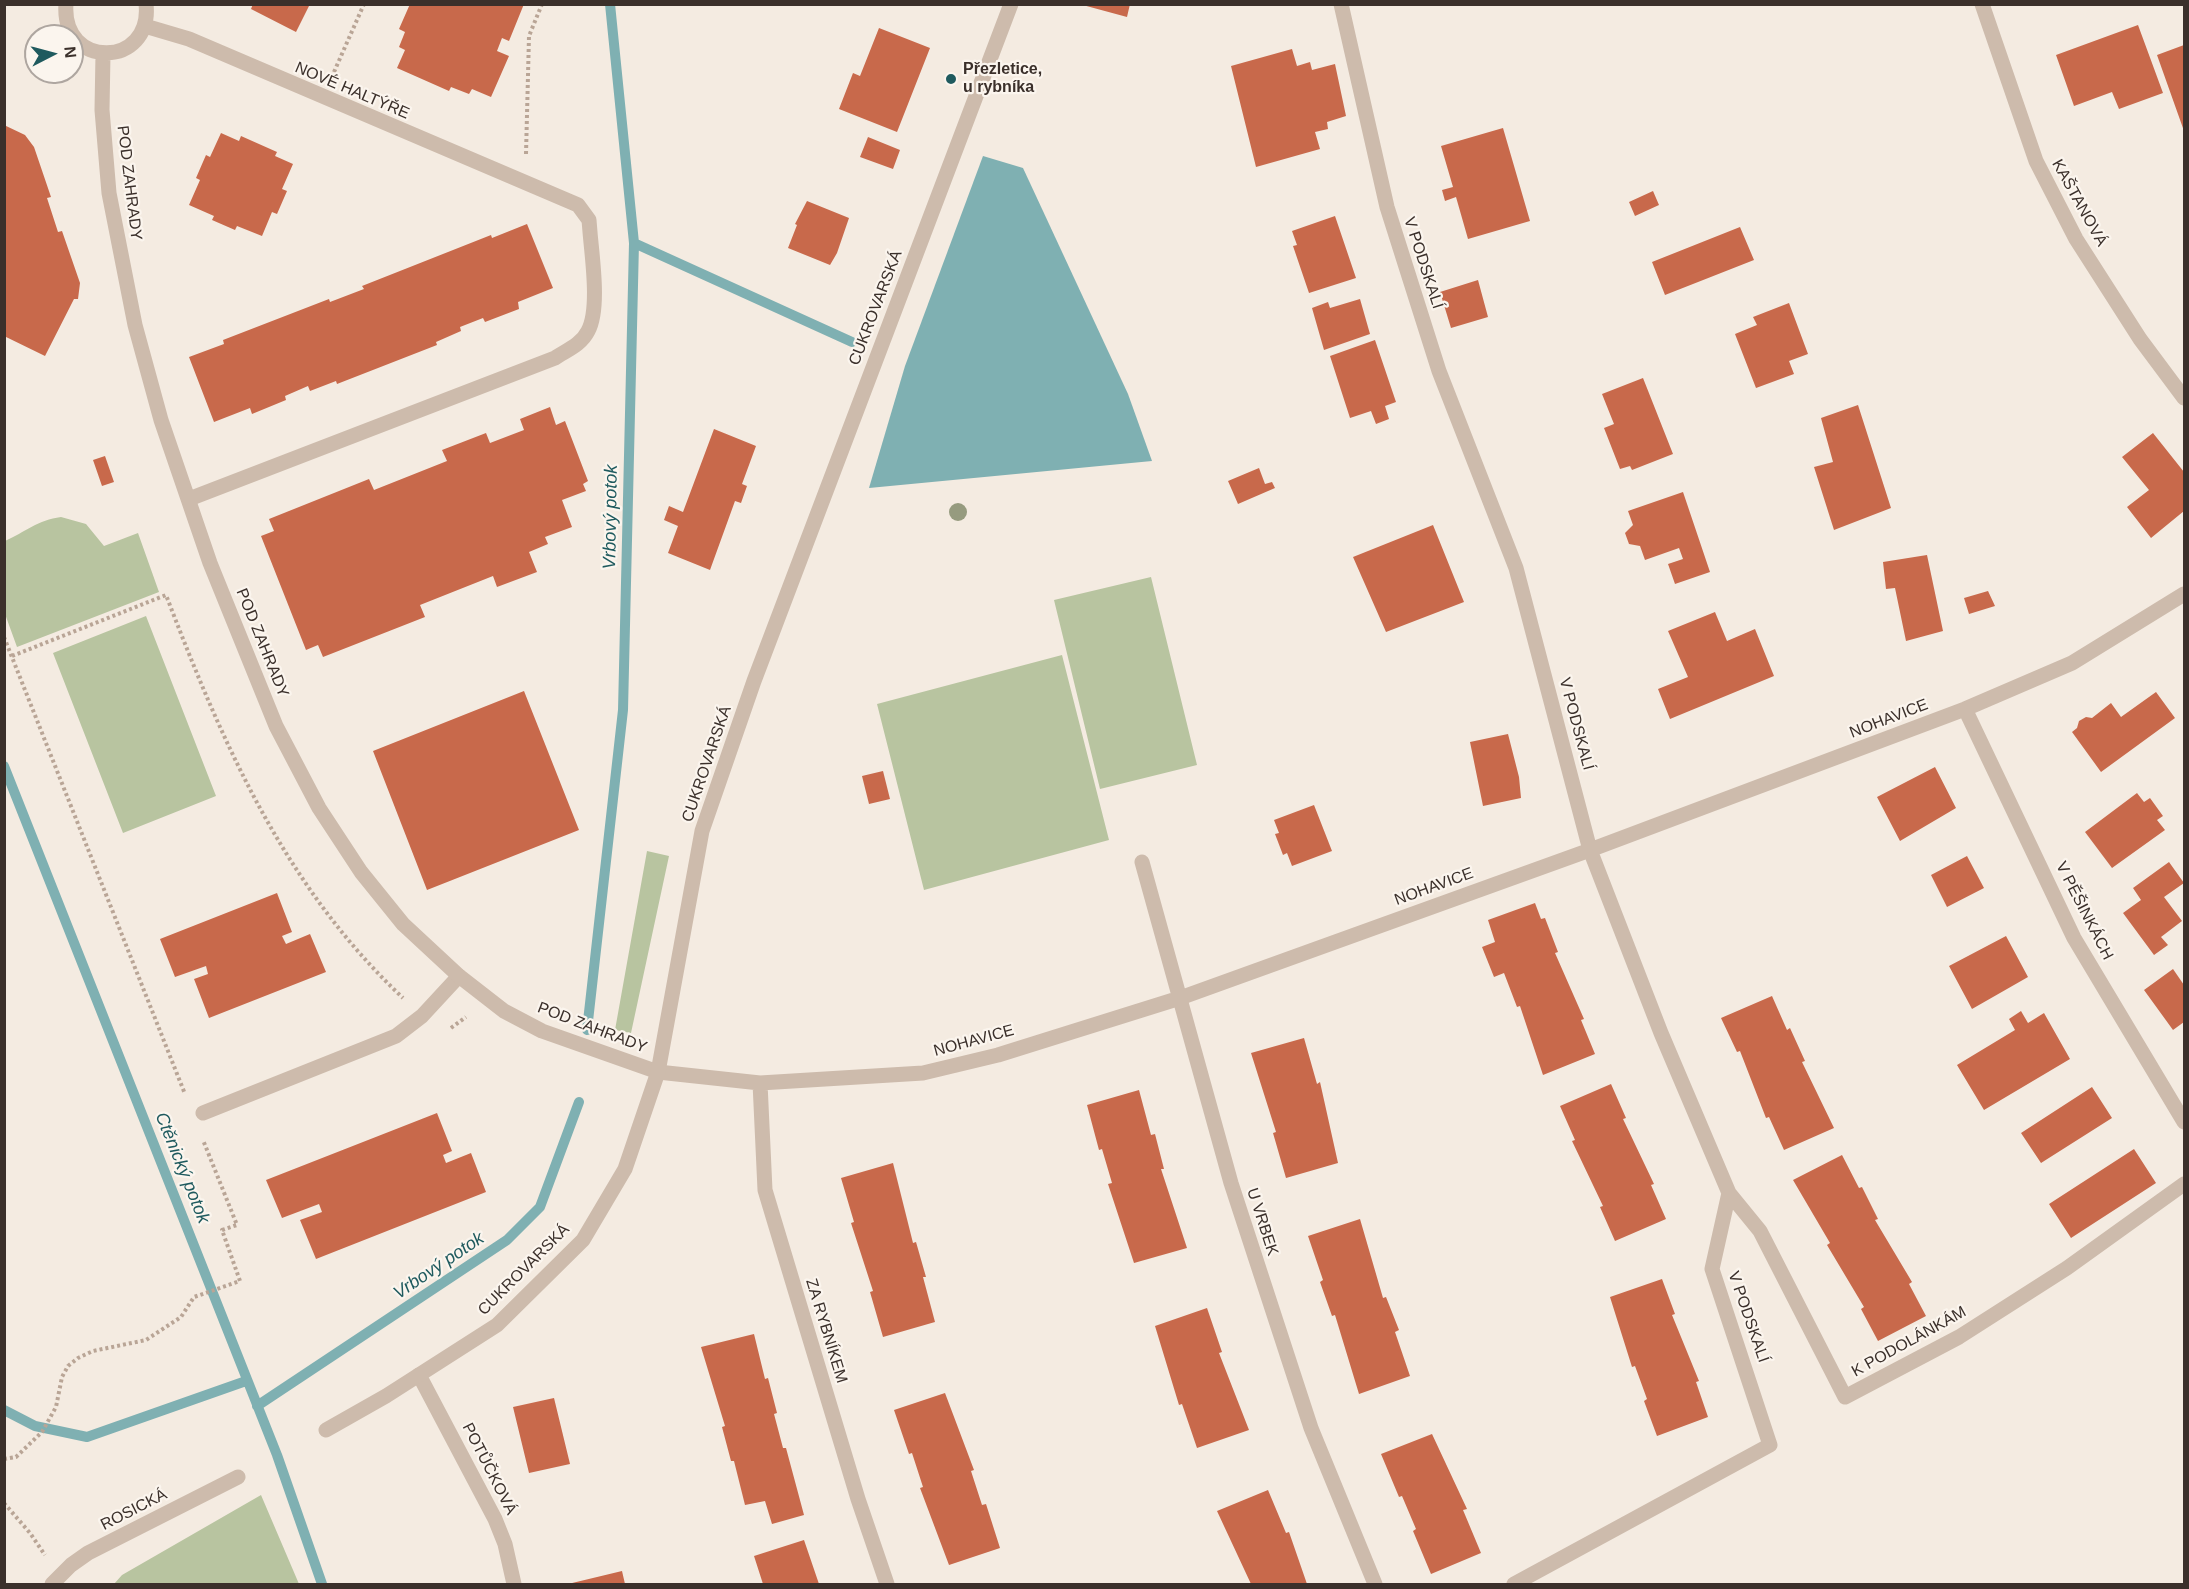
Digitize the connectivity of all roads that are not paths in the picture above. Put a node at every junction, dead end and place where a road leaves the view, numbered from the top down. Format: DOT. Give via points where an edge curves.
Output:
graph roads {
  1 [pos="146,4"];
  2 [pos="1011,4"];
  3 [pos="1341,4"];
  4 [pos="1983,4"];
  5 [pos="65,5"];
  6 [pos="145,26"];
  7 [pos="103,54"];
  8 [pos="2184,398"];
  9 [pos="189,499"];
  10 [pos="2184,594"];
  11 [pos="1965,709"];
  12 [pos="1590,850"];
  13 [pos="1142,862"];
  14 [pos="459,976"];
  15 [pos="1180,998"];
  16 [pos="658,1072"];
  17 [pos="760,1083"];
  18 [pos="201,1121"];
  19 [pos="2184,1122"];
  20 [pos="2184,1184"];
  21 [pos="1729,1193"];
  22 [pos="419,1375"];
  23 [pos="326,1430"];
  24 [pos="238,1477"];
  25 [pos="55,1580"];
  26 [pos="514,1584"];
  27 [pos="887,1584"];
  28 [pos="1375,1584"];
  29 [pos="1514,1584"];
  1 -- 6 [label="street"];
  2 -- 16 [label="street, CUKROVARSKÁ" via="754,681 702,831"];
  3 -- 12 [label="street, V PODSKALÍ" via="1387,207 1439,370 1516,568"];
  4 -- 8 [label="street, KAŠTANOVÁ" via="2041,171 2076,239 2140,339"];
  5 -- 7 [label="street" via="68,28 74,38"];
  6 -- 7 [label="street" via="124,50"];
  6 -- 9 [label="street, NOVÉ HALTÝŘE" via="189,39 578,205 589,219 593,309 588,330 578,345 555,358"];
  7 -- 9 [label="street, POD ZAHRADY" via="104,151 115,230 152,388"];
  9 -- 14 [label="street, POD ZAHRADY" via="210,563 276,726 319,808 361,872 403,924"];
  10 -- 11 [label="street, NOHAVICE" via="2072,663"];
  11 -- 12 [label="street, NOHAVICE"];
  11 -- 19 [label="street, V PĚŠINKÁCH" via="2074,938"];
  12 -- 15 [label="street, NOHAVICE"];
  12 -- 21 [label="street, V PODSKALÍ" via="1661,1034"];
  13 -- 15 [label="street, U VRBEK"];
  14 -- 16 [label="street, POD ZAHRADY" via="504,1011 542,1031"];
  14 -- 18 [label="street" via="422,1016 396,1036"];
  15 -- 17 [label="street, NOHAVICE" via="998,1055 923,1072"];
  15 -- 28 [label="street, U VRBEK" via="1231,1183 1308,1417"];
  16 -- 17 [label="street, NOHAVICE"];
  16 -- 22 [label="street, CUKROVARSKÁ" via="625,1169 583,1240 497,1325"];
  17 -- 27 [label="street, ZA RYBNÍKEM" via="765,1190"];
  20 -- 21 [label="street, K PODOLÁNKÁM" via="2067,1268 1959,1337 1845,1397 1760,1231"];
  21 -- 29 [label="street, V PODSKALÍ" via="1712,1269 1770,1444"];
  22 -- 23 [label="street, CUKROVARSKÁ"];
  22 -- 26 [label="street, POTŮČKOVÁ" via="495,1519"];
  24 -- 25 [label="street, ROSICKÁ" via="88,1553"];
}
